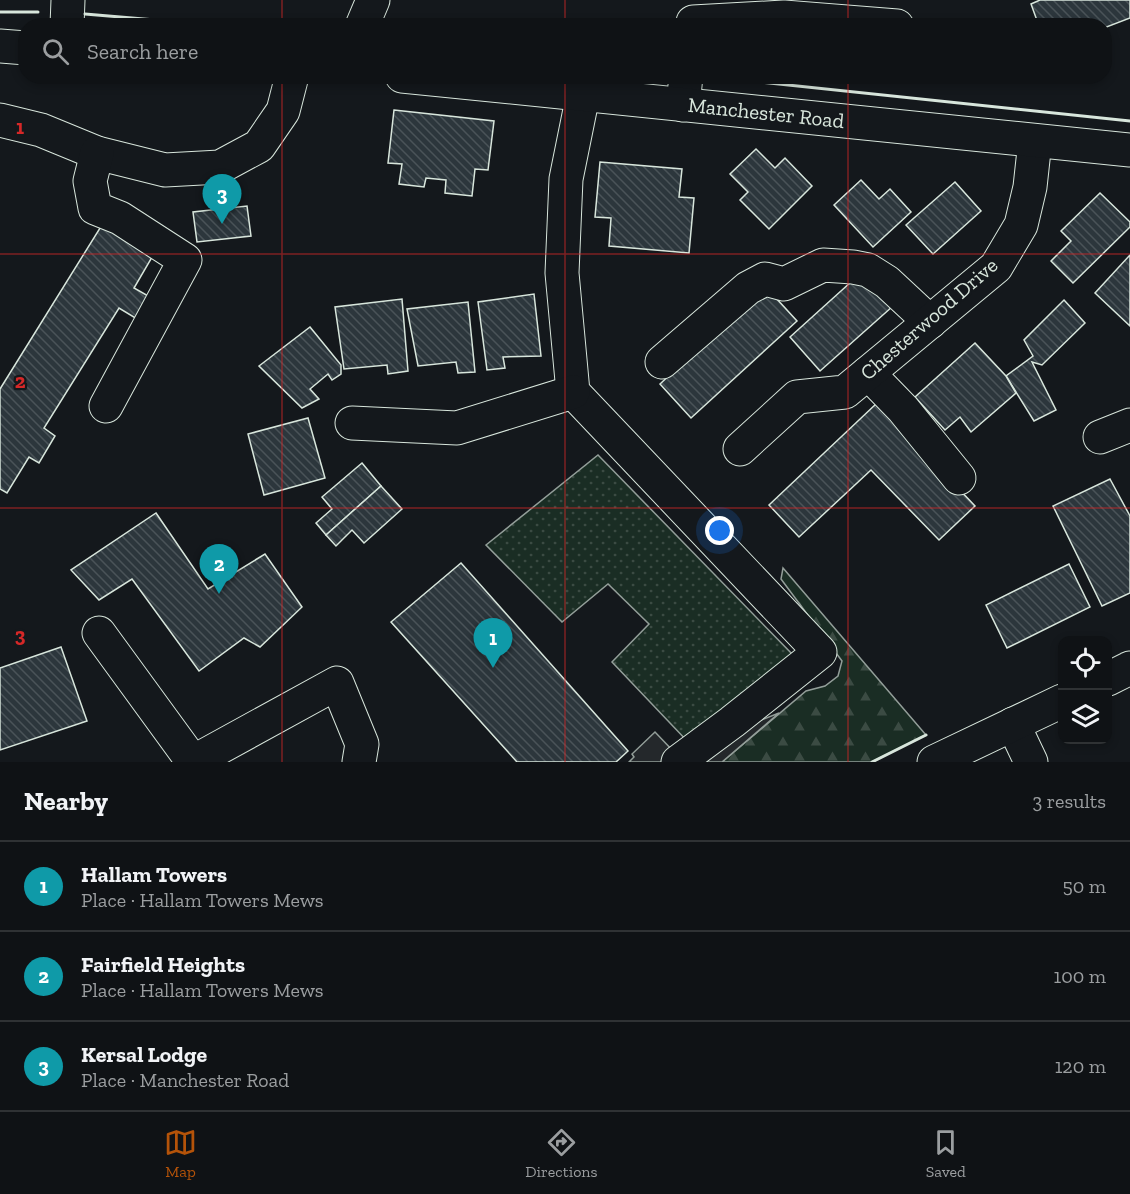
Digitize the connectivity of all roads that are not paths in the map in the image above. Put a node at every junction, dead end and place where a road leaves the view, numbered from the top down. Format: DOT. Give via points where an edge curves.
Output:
graph roads {
  1 [pos="68,0"];
  2 [pos="373,0"];
  3 [pos="694,16"];
  4 [pos="67,18"];
  5 [pos="365,18"];
  6 [pos="807,18"];
  7 [pos="0,46"];
  8 [pos="18,47"];
  9 [pos="290,84"];
  10 [pos="478,84"];
  11 [pos="685,91"];
  12 [pos="583,95"];
  13 [pos="0,120"];
  14 [pos="1035,141"];
  15 [pos="1130,150"];
  16 [pos="97,153"];
  17 [pos="930,322"];
  18 [pos="662,362"];
  19 [pos="856,382"];
  20 [pos="573,392"];
  21 [pos="106,406"];
  22 [pos="352,423"];
  23 [pos="1130,425"];
  24 [pos="1100,438"];
  25 [pos="740,450"];
  26 [pos="959,478"];
  27 [pos="99,633"];
  28 [pos="1130,668"];
  29 [pos="1112,677"];
  30 [pos="1058,703"];
  31 [pos="1013,724"];
  32 [pos="359,762"];
  33 [pos="678,762"];
  34 [pos="934,762"];
  35 [pos="1031,762"];
  1 -- 4 [label="main road"];
  2 -- 5 [label="main road"];
  3 -- 6 [label="main road"];
  7 -- 8 [label="main road"];
  9 -- 16 [label="main road" via="283,111 259,146 220,167 165,170"];
  10 -- 12 [label="main road, Manchester Road"];
  11 -- 12 [label="main road, Manchester Road"];
  11 -- 14 [label="main road, Manchester Road"];
  12 -- 20 [label="main road" via="566,179 562,273"];
  13 -- 16 [label="main road" via="41,130"];
  14 -- 15 [label="main road, Manchester Road"];
  14 -- 17 [label="main road, Chesterwood Drive" via="1021,225 996,267"];
  16 -- 21 [label="main road" via="90,181 95,208 120,218 185,260"];
  17 -- 18 [label="main road" via="887,282 868,270 823,265 784,284 765,279 748,288"];
  17 -- 19 [label="main road, Chesterwood Drive"];
  19 -- 25 [label="main road" via="797,397"];
  19 -- 26 [label="main road" via="903,410"];
  20 -- 22 [label="main road" via="457,428"];
  20 -- 33 [label="main road" via="820,652"];
  23 -- 24 [label="main road"];
  27 -- 32 [label="main road" via="193,762 338,683 362,744"];
  28 -- 29 [label="main road"];
  30 -- 31 [label="main road"];
  31 -- 34 [label="main road"];
  31 -- 35 [label="main road"];
}
